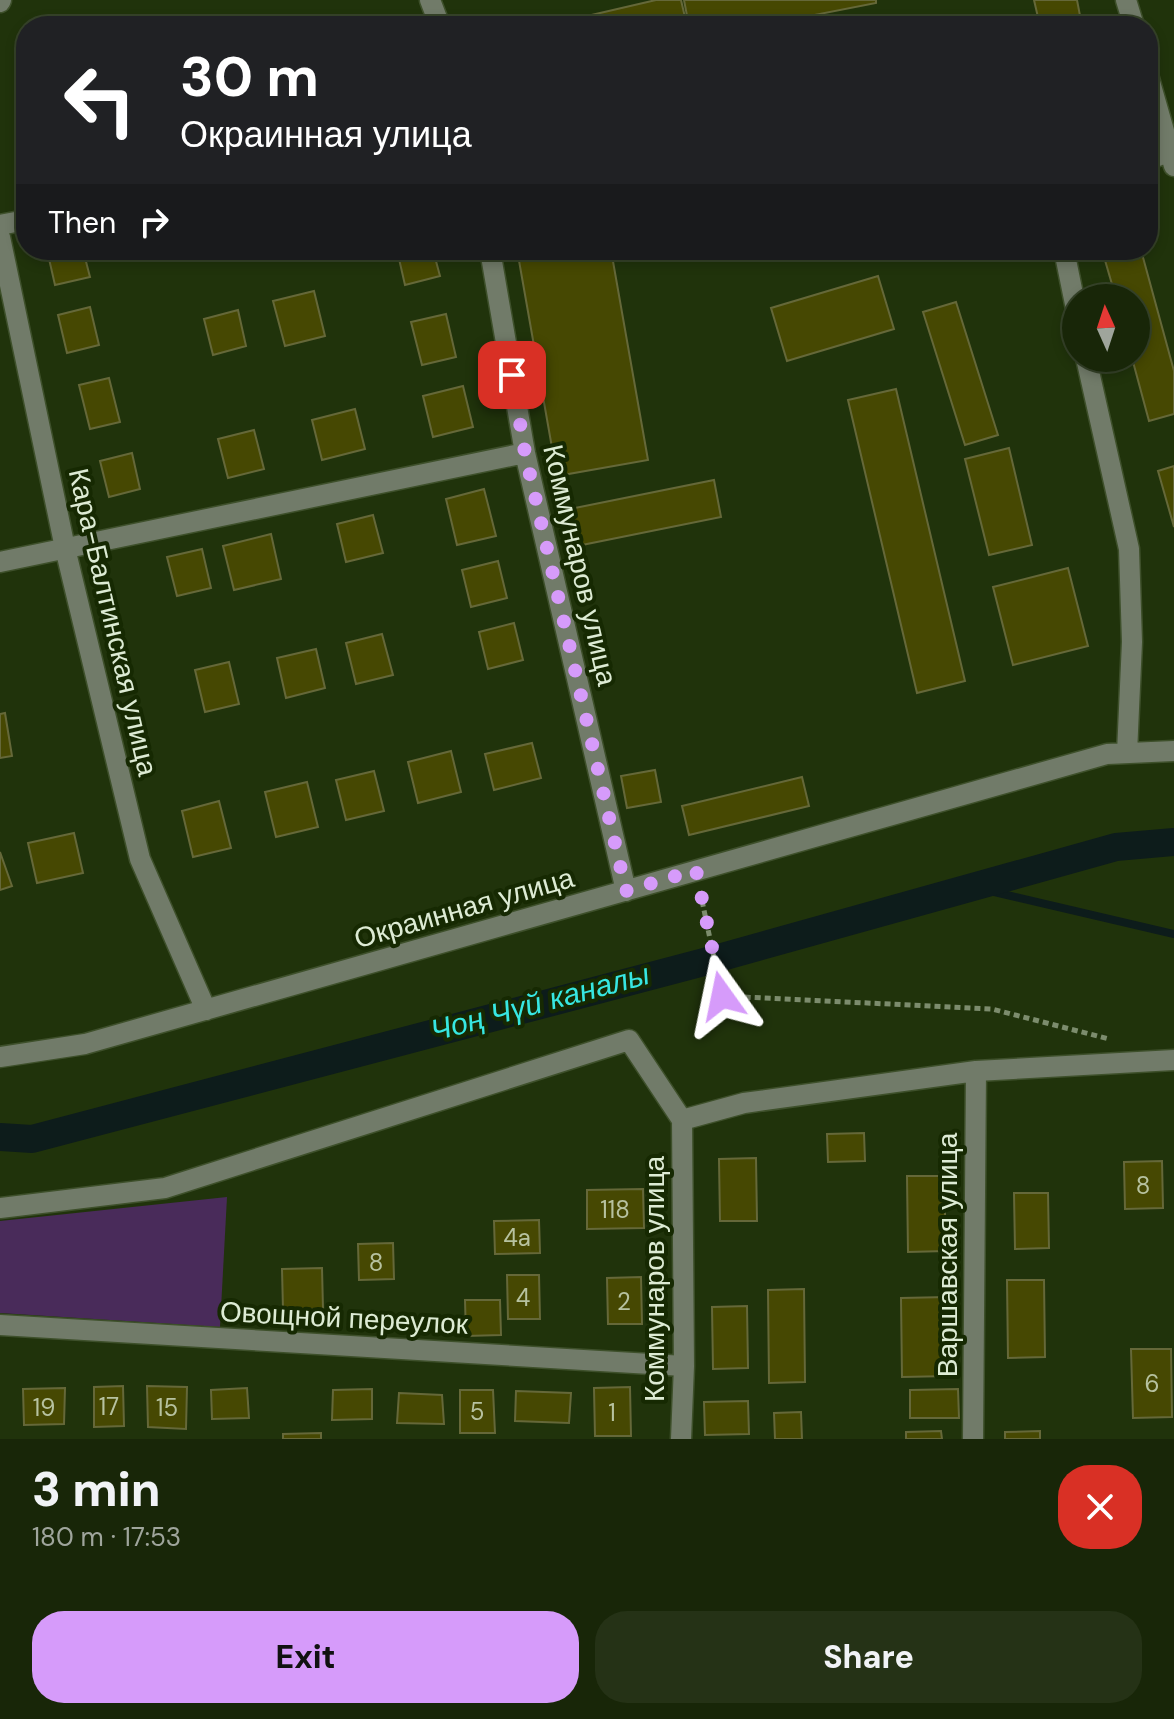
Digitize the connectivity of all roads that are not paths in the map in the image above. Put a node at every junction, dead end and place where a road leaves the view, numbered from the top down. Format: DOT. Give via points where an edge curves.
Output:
graph roads {
  1 [pos="1158,110"];
  2 [pos="1172,159"];
  3 [pos="0,237"];
  4 [pos="492,260"];
  5 [pos="1066,260"];
  6 [pos="1071,284"];
  7 [pos="1089,372"];
  8 [pos="525,453"];
  9 [pos="65,548"];
  10 [pos="0,562"];
  11 [pos="1174,751"];
  12 [pos="1127,753"];
  13 [pos="626,891"];
  14 [pos="206,1010"];
  15 [pos="0,1057"];
  16 [pos="1174,1060"];
  17 [pos="976,1071"];
  18 [pos="682,1120"];
  19 [pos="0,1208"];
  20 [pos="0,1325"];
  21 [pos="684,1366"];
  22 [pos="681,1439"];
  23 [pos="973,1439"];
  1 -- 2 [label="street"];
  3 -- 9 [label="street, Кара-Балтинская улица"];
  4 -- 8 [label="street, Коммунаров улица"];
  5 -- 6 [label="street"];
  7 -- 12 [label="street" via="1129,549"];
  8 -- 9 [label="street"];
  8 -- 13 [label="street, Коммунаров улица"];
  9 -- 10 [label="street"];
  9 -- 14 [label="street, Кара-Балтинская улица" via="140,859"];
  11 -- 12 [label="street, Окраинная улица"];
  12 -- 13 [label="street, Окраинная улица" via="1107,754"];
  13 -- 14 [label="street, Окраинная улица"];
  14 -- 15 [label="street, Окраинная улица" via="85,1044"];
  16 -- 17 [label="street"];
  17 -- 18 [label="street" via="744,1103"];
  17 -- 23 [label="street, Варшавская улица"];
  18 -- 19 [label="street" via="629,1040 165,1188"];
  18 -- 21 [label="street, Коммунаров улица"];
  20 -- 21 [label="street, Овощной переулок"];
  21 -- 22 [label="street, Коммунаров улица"];
}
